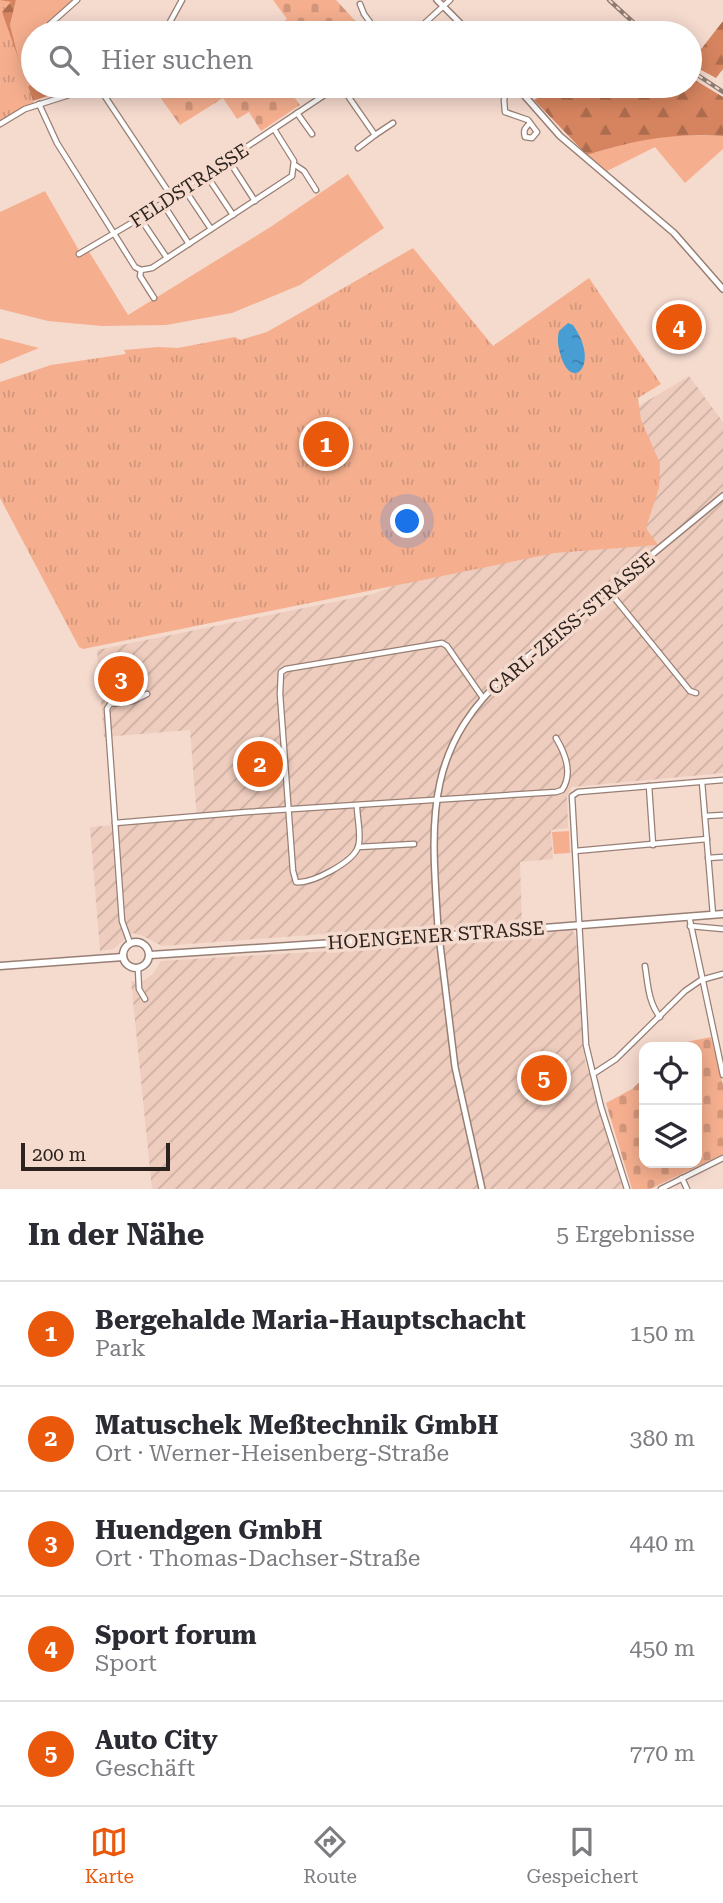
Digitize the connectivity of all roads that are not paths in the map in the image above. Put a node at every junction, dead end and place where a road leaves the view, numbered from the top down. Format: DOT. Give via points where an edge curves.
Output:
graph roads {
  1 [pos="77,0"];
  2 [pos="182,0"];
  3 [pos="437,0"];
  4 [pos="450,0"];
  5 [pos="360,4"];
  6 [pos="444,6"];
  7 [pos="53,21"];
  8 [pos="171,21"];
  9 [pos="369,21"];
  10 [pos="427,21"];
  11 [pos="458,21"];
  12 [pos="58,98"];
  13 [pos="105,98"];
  14 [pos="320,98"];
  15 [pos="348,98"];
  16 [pos="504,98"];
  17 [pos="527,98"];
  18 [pos="39,104"];
  19 [pos="297,113"];
  20 [pos="393,123"];
  21 [pos="530,123"];
  22 [pos="0,124"];
  23 [pos="274,130"];
  24 [pos="312,134"];
  25 [pos="375,135"];
  26 [pos="358,148"];
  27 [pos="295,165"];
  28 [pos="233,167"];
  29 [pos="211,182"];
  30 [pos="316,190"];
  31 [pos="189,196"];
  32 [pos="172,197"];
  33 [pos="255,201"];
  34 [pos="167,210"];
  35 [pos="233,215"];
  36 [pos="144,224"];
  37 [pos="211,229"];
  38 [pos="114,233"];
  39 [pos="189,244"];
  40 [pos="79,254"];
  41 [pos="167,258"];
  42 [pos="141,270"];
  43 [pos="723,289"];
  44 [pos="154,298"];
  45 [pos="723,496"];
  46 [pos="607,590"];
  47 [pos="696,693"];
  48 [pos="147,694"];
  49 [pos="483,698"];
  50 [pos="556,738"];
  51 [pos="723,780"];
  52 [pos="702,782"];
  53 [pos="649,786"];
  54 [pos="436,800"];
  55 [pos="356,807"];
  56 [pos="289,811"];
  57 [pos="723,815"];
  58 [pos="705,816"];
  59 [pos="115,823"];
  60 [pos="707,839"];
  61 [pos="414,844"];
  62 [pos="653,845"];
  63 [pos="358,847"];
  64 [pos="575,851"];
  65 [pos="723,857"];
  66 [pos="708,858"];
  67 [pos="723,914"];
  68 [pos="713,915"];
  69 [pos="689,916"];
  70 [pos="580,925"];
  71 [pos="690,926"];
  72 [pos="438,928"];
  73 [pos="723,929"];
  74 [pos="439,936"];
  75 [pos="130,943"];
  76 [pos="150,955"];
  77 [pos="123,957"];
  78 [pos="0,966"];
  79 [pos="645,966"];
  80 [pos="138,969"];
  81 [pos="723,975"];
  82 [pos="701,980"];
  83 [pos="145,999"];
  84 [pos="660,1017"];
  85 [pos="592,1075"];
  86 [pos="723,1075"];
  87 [pos="723,1158"];
  88 [pos="682,1178"];
  89 [pos="482,1189"];
  90 [pos="627,1189"];
  91 [pos="661,1189"];
  92 [pos="687,1189"];
  1 -- 7 [label="street"];
  2 -- 8 [label="street"];
  3 -- 6 [label="street"];
  4 -- 6 [label="street"];
  5 -- 9 [label="street"];
  6 -- 10 [label="street"];
  6 -- 11 [label="street"];
  12 -- 18 [label="street"];
  13 -- 32 [label="street"];
  14 -- 19 [label="street, FELDSTRASSE"];
  15 -- 25 [label="street, FELDSTRASSE"];
  16 -- 21 [label="street" via="508,115"];
  17 -- 43 [label="street" via="584,158 674,233"];
  18 -- 22 [label="street"];
  18 -- 38 [label="street" via="53,136"];
  19 -- 23 [label="street, FELDSTRASSE"];
  19 -- 24 [label="street"];
  20 -- 25 [label="street"];
  23 -- 27 [label="street"];
  23 -- 32 [label="street, FELDSTRASSE"];
  25 -- 26 [label="street"];
  27 -- 30 [label="street"];
  27 -- 33 [label="street" via="288,180"];
  28 -- 33 [label="street"];
  29 -- 35 [label="street"];
  31 -- 37 [label="street"];
  32 -- 38 [label="street, FELDSTRASSE"];
  33 -- 35 [label="street"];
  34 -- 39 [label="street"];
  35 -- 37 [label="street"];
  36 -- 41 [label="street"];
  37 -- 39 [label="street"];
  38 -- 40 [label="street, FELDSTRASSE"];
  38 -- 42 [label="street"];
  39 -- 41 [label="street"];
  41 -- 42 [label="street"];
  42 -- 44 [label="street"];
  45 -- 46 [label="street, CARL-ZEISS-STRASSE"];
  46 -- 47 [label="street"];
  46 -- 49 [label="street, CARL-ZEISS-STRASSE"];
  48 -- 59 [label="street" via="107,706"];
  49 -- 54 [label="street, CARL-ZEISS-STRASSE" via="453,745"];
  49 -- 56 [label="street" via="442,643 286,669 279,681"];
  50 -- 54 [label="street" via="565,758 567,779 562,790"];
  51 -- 52 [label="street"];
  52 -- 53 [label="street"];
  52 -- 58 [label="street"];
  53 -- 62 [label="street"];
  53 -- 64 [label="street" via="574,793"];
  54 -- 55 [label="street"];
  54 -- 72 [label="street, CARL-ZEISS-STRASSE" via="433,835"];
  55 -- 56 [label="street"];
  55 -- 63 [label="street"];
  56 -- 59 [label="street"];
  56 -- 63 [label="street" via="296,882 323,876"];
  57 -- 58 [label="street"];
  58 -- 60 [label="street"];
  59 -- 75 [label="street" via="122,921"];
  60 -- 62 [label="street"];
  60 -- 66 [label="street"];
  61 -- 63 [label="street"];
  62 -- 64 [label="street"];
  64 -- 70 [label="street"];
  65 -- 66 [label="street"];
  66 -- 68 [label="street"];
  67 -- 68 [label="main road, HOENGENER STRASSE"];
  68 -- 69 [label="main road, HOENGENER STRASSE"];
  69 -- 70 [label="main road, HOENGENER STRASSE"];
  69 -- 71 [label="street"];
  70 -- 74 [label="main road, HOENGENER STRASSE"];
  70 -- 85 [label="street" via="586,1045"];
  71 -- 73 [label="street"];
  71 -- 82 [label="street"];
  72 -- 74 [label="main road, CARL-ZEISS-STRASSE"];
  74 -- 76 [label="main road, HOENGENER STRASSE"];
  74 -- 89 [label="street" via="455,1067"];
  75 -- 76 [label="main road" via="143,944"];
  75 -- 77 [label="main road"];
  76 -- 80 [label="main road"];
  77 -- 78 [label="main road"];
  77 -- 80 [label="main road" via="128,966"];
  79 -- 84 [label="street" via="653,1008"];
  80 -- 83 [label="street" via="139,989"];
  81 -- 82 [label="street"];
  82 -- 84 [label="street"];
  82 -- 86 [label="street"];
  84 -- 85 [label="street"];
  85 -- 90 [label="street"];
  87 -- 88 [label="street"];
  88 -- 91 [label="street"];
  88 -- 92 [label="street"];
}
